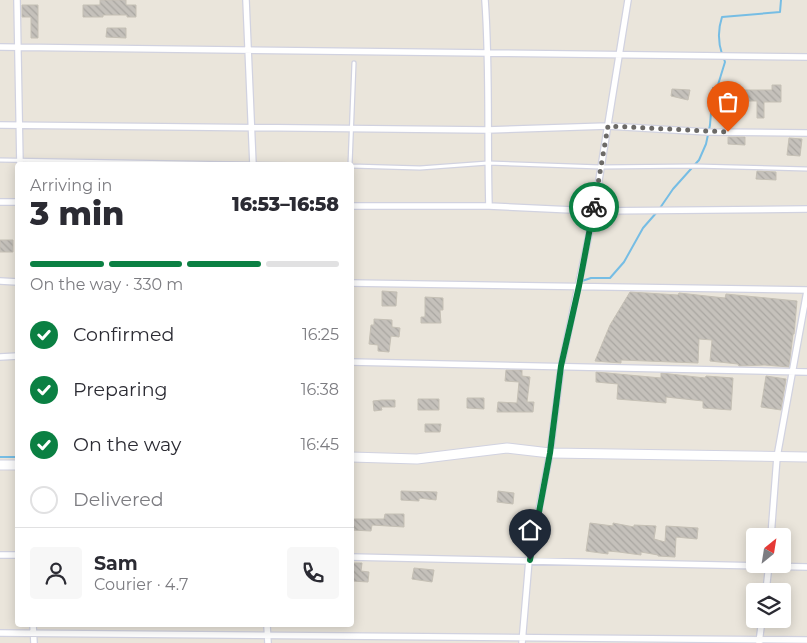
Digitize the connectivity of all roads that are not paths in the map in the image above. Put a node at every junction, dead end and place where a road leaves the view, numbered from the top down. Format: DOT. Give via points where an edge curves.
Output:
graph roads {
  1 [pos="17,0"];
  2 [pos="246,0"];
  3 [pos="485,0"];
  4 [pos="628,0"];
  5 [pos="18,46"];
  6 [pos="0,47"];
  7 [pos="248,51"];
  8 [pos="488,54"];
  9 [pos="619,55"];
  10 [pos="807,57"];
  11 [pos="354,63"];
  12 [pos="0,125"];
  13 [pos="19,125"];
  14 [pos="608,126"];
  15 [pos="251,128"];
  16 [pos="352,129"];
  17 [pos="487,130"];
  18 [pos="807,133"];
  19 [pos="0,160"];
  20 [pos="19,162"];
  21 [pos="253,162"];
  22 [pos="351,162"];
  23 [pos="488,163"];
  24 [pos="354,166"];
  25 [pos="601,167"];
  26 [pos="807,169"];
  27 [pos="0,202"];
  28 [pos="15,202"];
  29 [pos="354,206"];
  30 [pos="489,206"];
  31 [pos="807,208"];
  32 [pos="594,211"];
  33 [pos="0,281"];
  34 [pos="15,282"];
  35 [pos="354,283"];
  36 [pos="579,286"];
  37 [pos="807,290"];
  38 [pos="15,356"];
  39 [pos="0,358"];
  40 [pos="354,362"];
  41 [pos="561,366"];
  42 [pos="793,372"];
  43 [pos="807,372"];
  44 [pos="550,453"];
  45 [pos="354,457"];
  46 [pos="807,457"];
  47 [pos="777,458"];
  48 [pos="0,464"];
  49 [pos="15,465"];
  50 [pos="772,528"];
  51 [pos="0,555"];
  52 [pos="15,555"];
  53 [pos="354,557"];
  54 [pos="530,560"];
  55 [pos="746,565"];
  56 [pos="791,566"];
  57 [pos="807,567"];
  58 [pos="33,627"];
  59 [pos="267,627"];
  60 [pos="761,628"];
  61 [pos="0,633"];
  62 [pos="33,634"];
  63 [pos="267,636"];
  64 [pos="522,640"];
  65 [pos="807,640"];
  66 [pos="760,642"];
  67 [pos="34,643"];
  68 [pos="268,643"];
  1 -- 5 [label="street"];
  2 -- 7 [label="street"];
  3 -- 8 [label="street"];
  4 -- 9 [label="street"];
  5 -- 6 [label="street"];
  5 -- 7 [label="street"];
  5 -- 13 [label="street"];
  7 -- 8 [label="street"];
  7 -- 15 [label="street"];
  8 -- 9 [label="street"];
  8 -- 17 [label="street"];
  9 -- 10 [label="street"];
  9 -- 14 [label="street"];
  11 -- 16 [label="lane"];
  12 -- 13 [label="street"];
  13 -- 15 [label="street"];
  13 -- 20 [label="street"];
  14 -- 17 [label="street"];
  14 -- 18 [label="street"];
  14 -- 25 [label="street"];
  15 -- 16 [label="street"];
  15 -- 21 [label="street"];
  16 -- 17 [label="street"];
  16 -- 22 [label="lane"];
  17 -- 23 [label="street"];
  19 -- 20 [label="lane"];
  23 -- 24 [label="lane" via="420,168"];
  23 -- 25 [label="lane"];
  23 -- 30 [label="street"];
  25 -- 26 [label="lane"];
  25 -- 32 [label="street"];
  27 -- 28 [label="street"];
  29 -- 30 [label="street"];
  30 -- 32 [label="street"];
  31 -- 32 [label="street"];
  32 -- 36 [label="street"];
  33 -- 34 [label="street"];
  35 -- 36 [label="street"];
  36 -- 37 [label="street"];
  36 -- 41 [label="street"];
  37 -- 42 [label="street"];
  38 -- 39 [label="street"];
  40 -- 41 [label="street"];
  41 -- 42 [label="street"];
  41 -- 44 [label="street"];
  42 -- 43 [label="street"];
  42 -- 47 [label="street"];
  44 -- 45 [label="street" via="507,448 417,458"];
  44 -- 47 [label="street"];
  44 -- 54 [label="street"];
  46 -- 47 [label="street"];
  47 -- 50 [label="street"];
  48 -- 49 [label="street"];
  51 -- 52 [label="street"];
  53 -- 54 [label="street"];
  54 -- 55 [label="street"];
  54 -- 64 [label="street"];
  56 -- 57 [label="street"];
  58 -- 62 [label="street"];
  59 -- 63 [label="street"];
  60 -- 66 [label="street"];
  61 -- 62 [label="street"];
  62 -- 63 [label="street"];
  62 -- 67 [label="street"];
  63 -- 64 [label="street"];
  63 -- 68 [label="street"];
  64 -- 66 [label="street"];
  65 -- 66 [label="street"];
}
